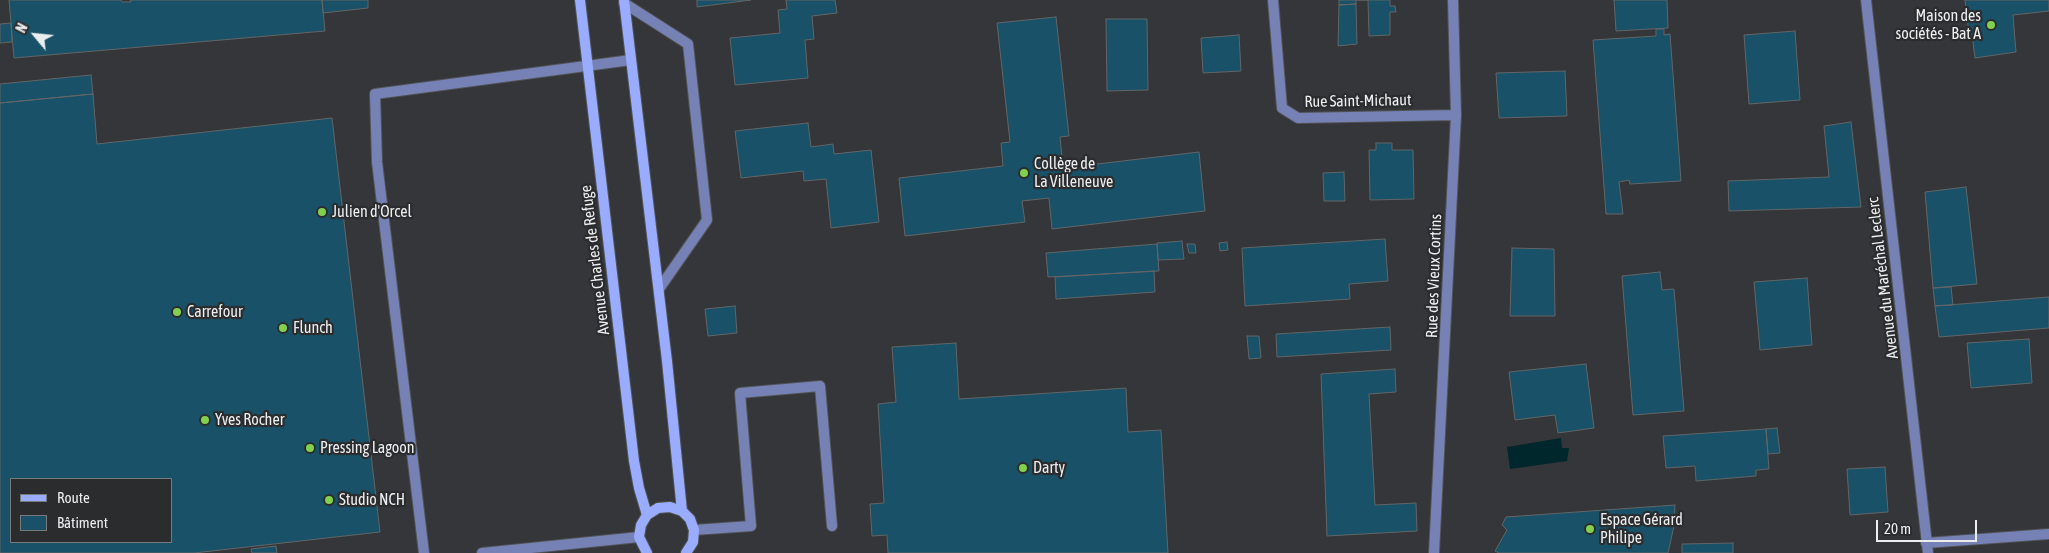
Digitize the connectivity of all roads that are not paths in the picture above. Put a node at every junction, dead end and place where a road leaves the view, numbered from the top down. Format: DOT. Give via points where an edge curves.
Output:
graph roads {
  1 [pos="580,0"];
  2 [pos="1273,0"];
  3 [pos="1453,0"];
  4 [pos="1866,0"];
  5 [pos="624,2"];
  6 [pos="631,60"];
  7 [pos="588,66"];
  8 [pos="1456,115"];
  9 [pos="659,288"];
  10 [pos="682,511"];
  11 [pos="647,515"];
  12 [pos="832,526"];
  13 [pos="694,530"];
  14 [pos="2049,534"];
  15 [pos="639,537"];
  16 [pos="1927,548"];
  17 [pos="687,552"];
  18 [pos="424,553"];
  19 [pos="482,553"];
  20 [pos="647,553"];
  21 [pos="1434,553"];
  1 -- 7 [label="street, Avenue Charles de Refuge"];
  2 -- 8 [label="street, Rue Saint-Michaut" via="1282,108 1298,118"];
  3 -- 8 [label="street, Rue des Vieux Cortins"];
  4 -- 16 [label="street, Avenue du Maréchal Leclerc"];
  5 -- 6 [label="street"];
  5 -- 9 [label="street" via="688,44 707,220"];
  6 -- 7 [label="street"];
  6 -- 9 [label="street"];
  7 -- 11 [label="street, Avenue Charles de Refuge" via="634,461"];
  7 -- 18 [label="street" via="374,94 377,162"];
  8 -- 21 [label="street, Rue des Vieux Cortins"];
  9 -- 10 [label="street"];
  10 -- 11 [label="street" via="658,508"];
  10 -- 13 [label="street"];
  11 -- 15 [label="street"];
  12 -- 13 [label="street" via="820,386 740,392 751,526"];
  13 -- 17 [label="street" via="693,542"];
  14 -- 16 [label="street"];
  15 -- 19 [label="street"];
  15 -- 20 [label="street"];
}
